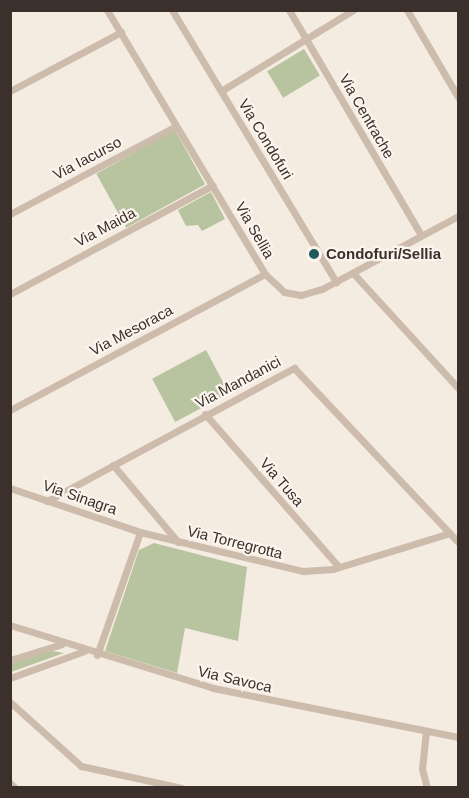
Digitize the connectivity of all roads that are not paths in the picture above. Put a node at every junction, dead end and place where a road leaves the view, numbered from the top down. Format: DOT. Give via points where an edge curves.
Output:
graph roads {
  1 [pos="107,10"];
  2 [pos="172,10"];
  3 [pos="289,10"];
  4 [pos="353,10"];
  5 [pos="407,10"];
  6 [pos="121,32"];
  7 [pos="306,39"];
  8 [pos="10,91"];
  9 [pos="221,91"];
  10 [pos="459,97"];
  11 [pos="176,126"];
  12 [pos="213,185"];
  13 [pos="10,214"];
  14 [pos="459,216"];
  15 [pos="421,236"];
  16 [pos="353,273"];
  17 [pos="265,274"];
  18 [pos="336,282"];
  19 [pos="10,294"];
  20 [pos="459,388"];
  21 [pos="10,410"];
  22 [pos="205,414"];
  23 [pos="113,465"];
  24 [pos="10,488"];
  25 [pos="47,501"];
  26 [pos="140,532"];
  27 [pos="450,533"];
  28 [pos="178,542"];
  29 [pos="459,542"];
  30 [pos="339,567"];
  31 [pos="10,625"];
  32 [pos="62,644"];
  33 [pos="84,651"];
  34 [pos="97,655"];
  35 [pos="10,660"];
  36 [pos="10,678"];
  37 [pos="10,702"];
  38 [pos="426,731"];
  39 [pos="459,737"];
  40 [pos="10,783"];
  41 [pos="15,788"];
  42 [pos="182,788"];
  43 [pos="427,788"];
  1 -- 6 [label="street, Via Sellia"];
  2 -- 9 [label="street, Via Condofuri"];
  3 -- 7 [label="street, Via Centrache"];
  4 -- 7 [label="street"];
  5 -- 10 [label="street"];
  6 -- 8 [label="street"];
  6 -- 11 [label="street, Via Sellia"];
  7 -- 9 [label="street"];
  7 -- 15 [label="street, Via Centrache"];
  9 -- 18 [label="street, Via Condofuri"];
  11 -- 12 [label="street, Via Sellia"];
  11 -- 13 [label="street, Via Iacurso"];
  12 -- 17 [label="street, Via Sellia"];
  12 -- 19 [label="street, Via Maida"];
  14 -- 15 [label="street, Via Sellia"];
  15 -- 16 [label="street, Via Sellia"];
  16 -- 18 [label="street, Via Sellia"];
  16 -- 20 [label="street"];
  17 -- 18 [label="street, Via Sellia" via="294,295"];
  17 -- 21 [label="street, Via Mesoraca"];
  22 -- 23 [label="street, Via Mandanici"];
  22 -- 27 [label="street, Via Mandanici" via="286,369 299,370"];
  22 -- 30 [label="street, Via Tusa"];
  23 -- 25 [label="street, Via Mandanici"];
  23 -- 28 [label="street"];
  24 -- 25 [label="street, Via Sinagra"];
  25 -- 26 [label="street, Via Sinagra"];
  26 -- 28 [label="street, Via Torregrotta"];
  26 -- 34 [label="street"];
  27 -- 29 [label="street, Via Mandanici"];
  27 -- 30 [label="street, Via Torregrotta"];
  28 -- 30 [label="street, Via Torregrotta" via="289,569"];
  31 -- 32 [label="street, Via Savoca"];
  32 -- 33 [label="street, Via Savoca"];
  32 -- 35 [label="street"];
  33 -- 34 [label="street, Via Savoca"];
  33 -- 36 [label="street"];
  34 -- 38 [label="street, Via Savoca" via="251,697"];
  37 -- 42 [label="street" via="81,766"];
  38 -- 39 [label="street, Via Savoca"];
  38 -- 43 [label="street" via="422,769"];
  40 -- 41 [label="street"];
}
